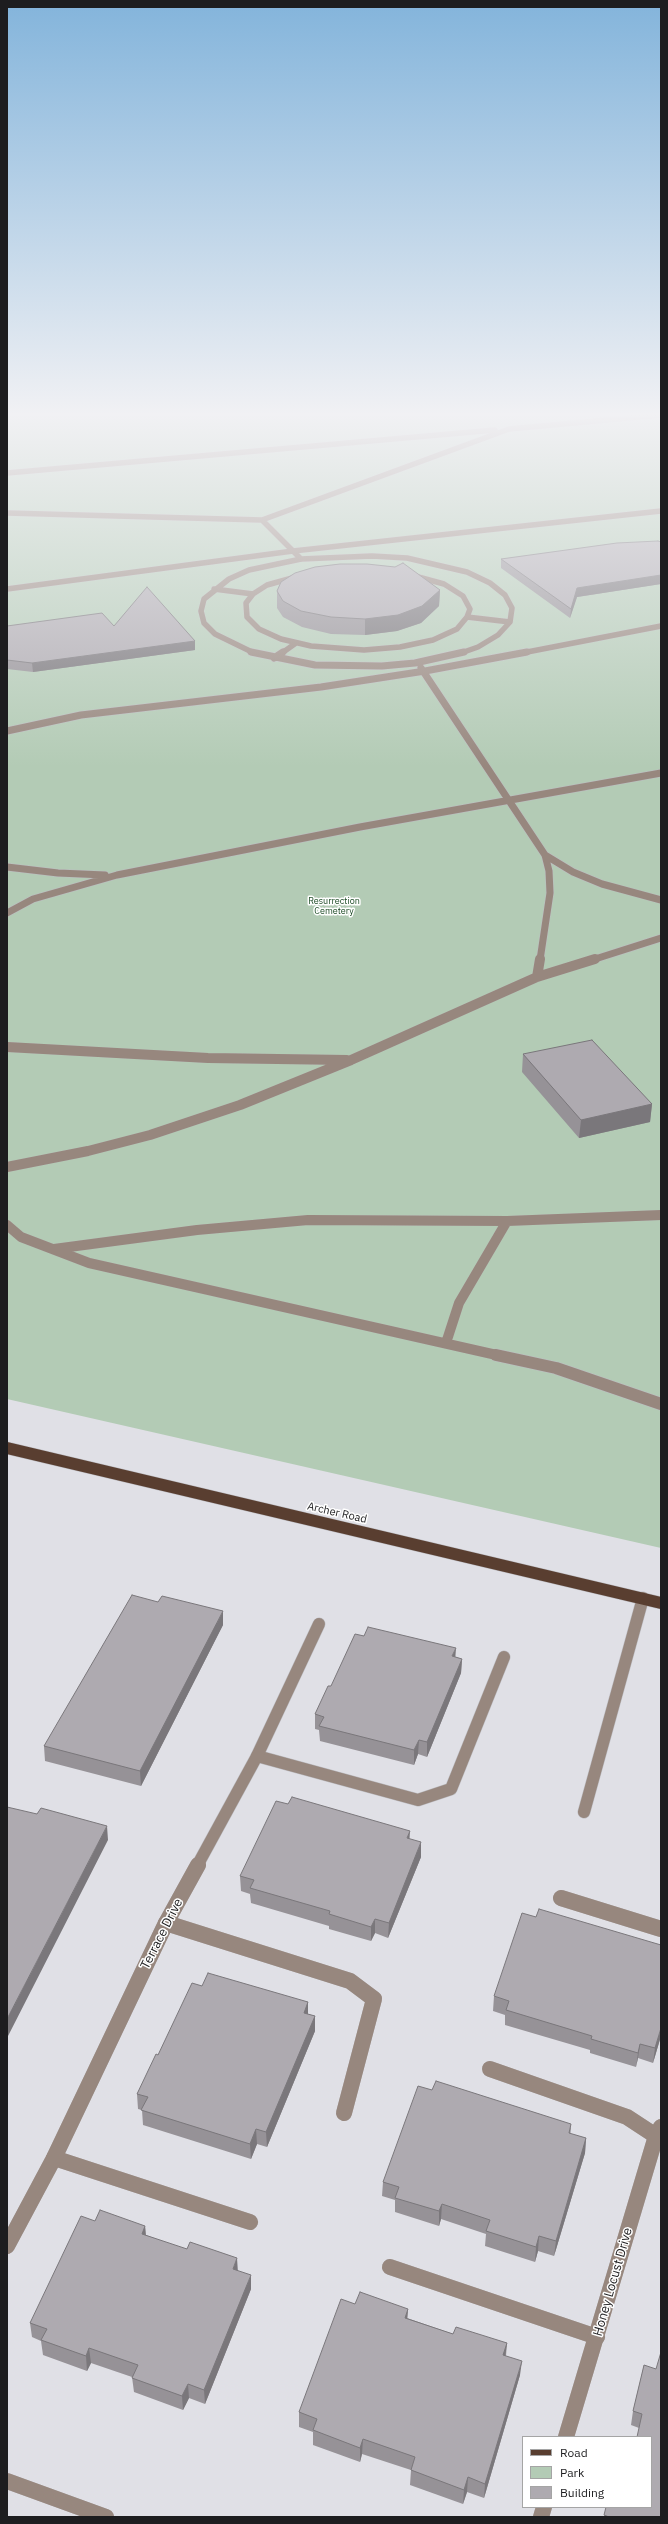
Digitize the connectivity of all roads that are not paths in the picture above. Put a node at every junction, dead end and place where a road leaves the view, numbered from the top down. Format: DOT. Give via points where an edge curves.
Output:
graph roads {
  1 [pos="274,532"];
  2 [pos="465,532"];
  3 [pos="293,551"];
  4 [pos="302,559"];
  5 [pos="408,566"];
  6 [pos="7,589"];
  7 [pos="214,589"];
  8 [pos="253,594"];
  9 [pos="468,617"];
  10 [pos="510,622"];
  11 [pos="661,626"];
  12 [pos="296,643"];
  13 [pos="274,658"];
  14 [pos="415,663"];
  15 [pos="425,671"];
  16 [pos="7,731"];
  17 [pos="661,774"];
  18 [pos="508,801"];
  19 [pos="544,855"];
  20 [pos="7,867"];
  21 [pos="117,875"];
  22 [pos="661,900"];
  23 [pos="7,913"];
  24 [pos="661,938"];
  25 [pos="537,977"];
  26 [pos="7,1047"];
  27 [pos="351,1060"];
  28 [pos="7,1166"];
  29 [pos="661,1215"];
  30 [pos="507,1221"];
  31 [pos="7,1225"];
  32 [pos="52,1249"];
  33 [pos="446,1343"];
  34 [pos="661,1404"];
  35 [pos="7,1448"];
  36 [pos="643,1598"];
  37 [pos="661,1603"];
  38 [pos="319,1624"];
  39 [pos="504,1657"];
  40 [pos="257,1756"];
  41 [pos="584,1812"];
  42 [pos="561,1898"];
  43 [pos="166,1923"];
  44 [pos="661,1929"];
  45 [pos="490,2069"];
  46 [pos="344,2113"];
  47 [pos="658,2131"];
  48 [pos="54,2158"];
  49 [pos="250,2222"];
  50 [pos="7,2246"];
  51 [pos="390,2267"];
  52 [pos="598,2337"];
  53 [pos="566,2436"];
  54 [pos="7,2481"];
  55 [pos="106,2517"];
  1 -- 3 [label="street"];
  2 -- 3 [label="street"];
  3 -- 4 [label="street"];
  3 -- 6 [label="street"];
  4 -- 5 [label="street" via="372,556"];
  4 -- 7 [label="street" via="249,570"];
  5 -- 8 [label="street" via="310,573 280,580"];
  5 -- 9 [label="street" via="455,590 468,602"];
  5 -- 10 [label="street" via="467,572 490,583 505,595 512,608"];
  7 -- 8 [label="street"];
  7 -- 13 [label="street" via="204,600 201,611 204,623 215,634 232,644"];
  8 -- 12 [label="street" via="245,610 252,623 269,634"];
  9 -- 10 [label="street"];
  9 -- 12 [label="street" via="457,629 446,635 400,647 346,650"];
  10 -- 14 [label="street" via="498,635 478,647"];
  11 -- 15 [label="street"];
  12 -- 13 [label="street"];
  13 -- 14 [label="street" via="348,667"];
  14 -- 15 [label="street"];
  15 -- 16 [label="street" via="321,687 104,712"];
  15 -- 18 [label="street"];
  17 -- 18 [label="street"];
  18 -- 19 [label="street"];
  18 -- 21 [label="street"];
  19 -- 22 [label="street" via="573,872 602,884"];
  19 -- 25 [label="street" via="549,871 550,894"];
  20 -- 21 [label="street" via="58,873"];
  21 -- 23 [label="street" via="33,899"];
  24 -- 25 [label="street"];
  25 -- 27 [label="street"];
  26 -- 27 [label="street" via="208,1058"];
  27 -- 28 [label="street" via="240,1105 150,1135 88,1151"];
  29 -- 30 [label="street"];
  30 -- 32 [label="street" via="308,1220 197,1230"];
  30 -- 33 [label="street" via="459,1303"];
  31 -- 32 [label="street" via="21,1237"];
  32 -- 33 [label="street" via="89,1263"];
  33 -- 34 [label="street" via="556,1368"];
  35 -- 36 [label="main road, Archer Road"];
  36 -- 37 [label="main road, Archer Road"];
  36 -- 41 [label="street"];
  38 -- 40 [label="street, Terrace Drive"];
  39 -- 40 [label="street" via="450,1789 418,1800"];
  40 -- 43 [label="street, Terrace Drive"];
  42 -- 44 [label="street"];
  43 -- 46 [label="street" via="350,1981 374,1999"];
  43 -- 48 [label="street, Terrace Drive"];
  45 -- 47 [label="street" via="627,2117"];
  47 -- 52 [label="street, Honey Locust Drive"];
  48 -- 49 [label="street"];
  48 -- 50 [label="street, Terrace Drive"];
  51 -- 52 [label="street"];
  52 -- 53 [label="street, Honey Locust Drive"];
  54 -- 55 [label="street"];
}
